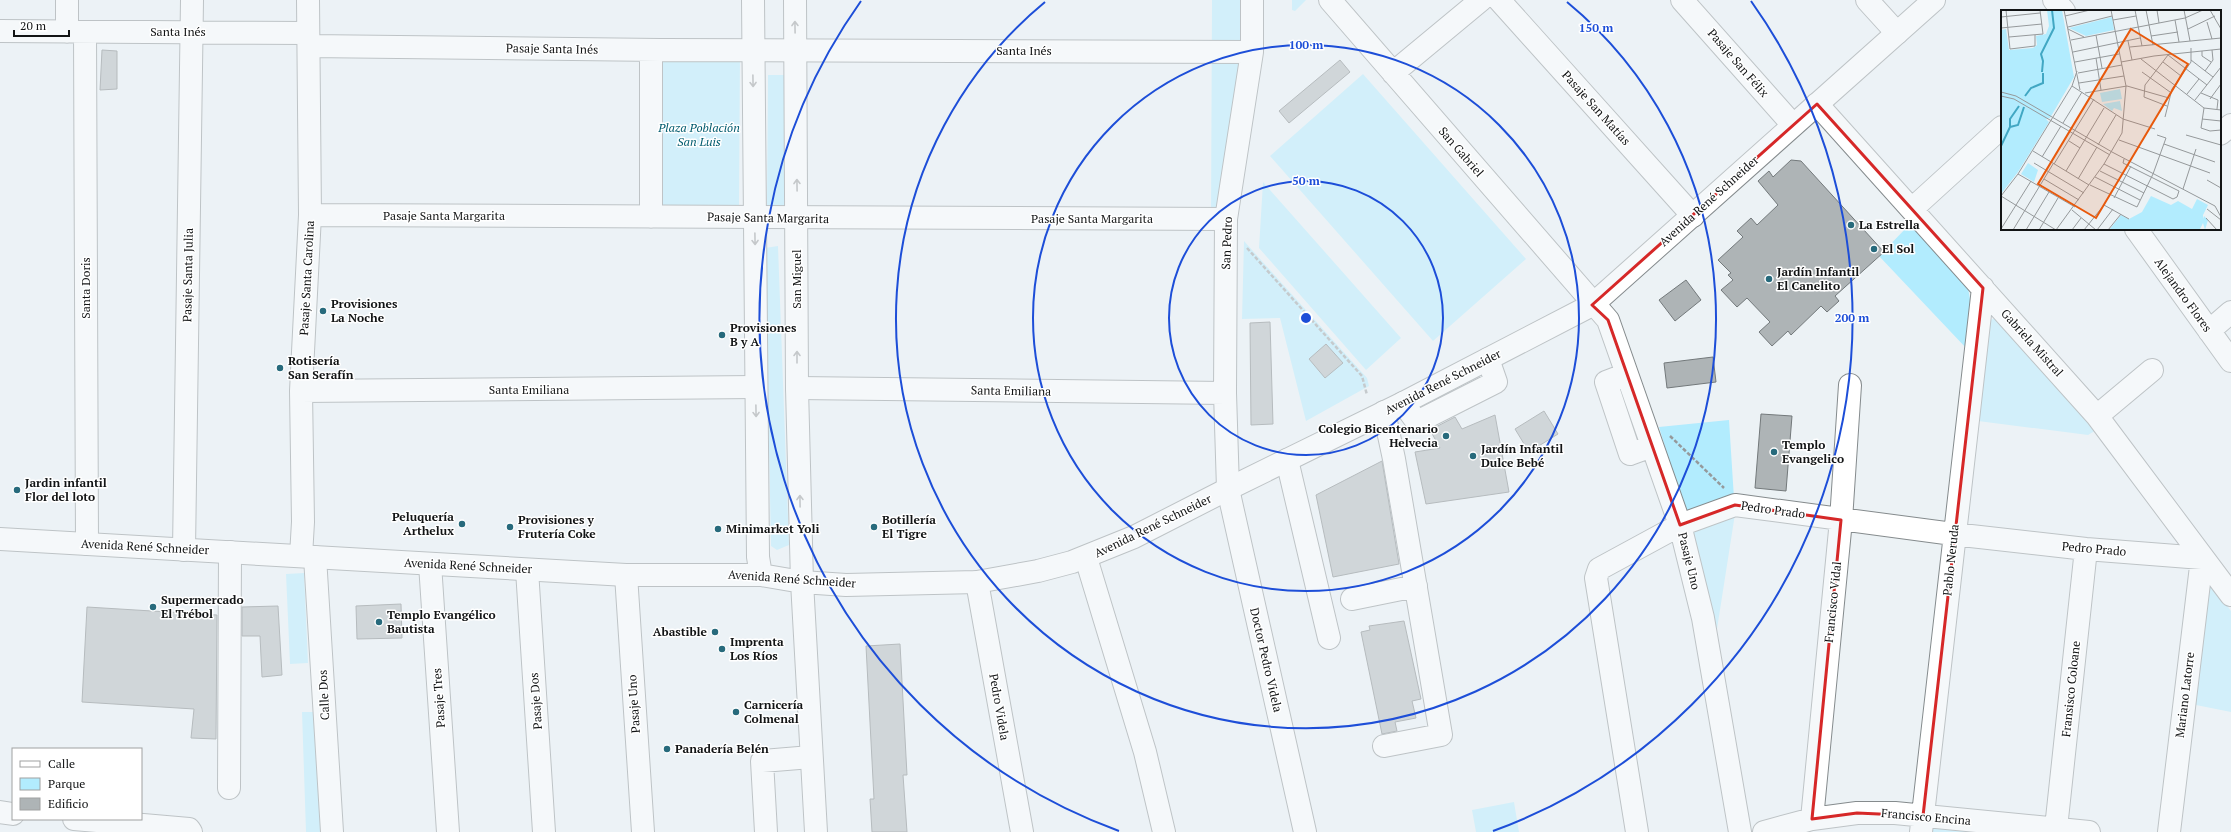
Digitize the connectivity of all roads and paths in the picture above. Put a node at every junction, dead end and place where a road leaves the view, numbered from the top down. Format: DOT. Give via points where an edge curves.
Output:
graph roads {
  1 [pos="67,0"];
  2 [pos="192,0"];
  3 [pos="308,0"];
  4 [pos="753,0"];
  5 [pos="795,0"];
  6 [pos="1252,0"];
  7 [pos="1330,0"];
  8 [pos="1481,0"];
  9 [pos="1499,0"];
  10 [pos="1682,0"];
  11 [pos="1867,0"];
  12 [pos="1934,0"];
  13 [pos="2054,0"];
  14 [pos="2063,10"];
  15 [pos="0,31"];
  16 [pos="76,32"];
  17 [pos="192,32"];
  18 [pos="1897,33"];
  19 [pos="309,39"];
  20 [pos="651,50"];
  21 [pos="753,50"];
  22 [pos="796,50"];
  23 [pos="1252,52"];
  24 [pos="1393,73"];
  25 [pos="1817,104"];
  26 [pos="1793,125"];
  27 [pos="2231,125"];
  28 [pos="2001,129"];
  29 [pos="2221,133"];
  30 [pos="1912,209"];
  31 [pos="310,215"];
  32 [pos="1693,216"];
  33 [pos="651,217"];
  34 [pos="755,218"];
  35 [pos="797,219"];
  36 [pos="1226,219"];
  37 [pos="2137,230"];
  38 [pos="1247,248"];
  39 [pos="1983,288"];
  40 [pos="1592,305"];
  41 [pos="2231,312"];
  42 [pos="2209,332"];
  43 [pos="2231,361"];
  44 [pos="2152,370"];
  45 [pos="1627,374"];
  46 [pos="1850,385"];
  47 [pos="756,387"];
  48 [pos="797,388"];
  49 [pos="301,391"];
  50 [pos="1225,393"];
  51 [pos="1367,395"];
  52 [pos="1394,408"];
  53 [pos="1642,416"];
  54 [pos="2097,416"];
  55 [pos="1652,446"];
  56 [pos="1287,460"];
  57 [pos="1228,489"];
  58 [pos="1735,505"];
  59 [pos="1841,520"];
  60 [pos="1680,525"];
  61 [pos="1953,534"];
  62 [pos="0,539"];
  63 [pos="87,544"];
  64 [pos="2086,549"];
  65 [pos="184,550"];
  66 [pos="230,552"];
  67 [pos="308,557"];
  68 [pos="1086,558"];
  69 [pos="2202,558"];
  70 [pos="430,564"];
  71 [pos="528,570"];
  72 [pos="626,575"];
  73 [pos="761,575"];
  74 [pos="802,582"];
  75 [pos="977,582"];
  76 [pos="1416,586"];
  77 [pos="2231,595"];
  78 [pos="1352,599"];
  79 [pos="1329,638"];
  80 [pos="1384,746"];
  81 [pos="811,758"];
  82 [pos="229,788"];
  83 [pos="0,812"];
  84 [pos="12,814"];
  85 [pos="1812,819"];
  86 [pos="85,820"];
  87 [pos="1922,824"];
  88 [pos="2056,828"];
  89 [pos="191,832"];
  90 [pos="332,832"];
  91 [pos="448,832"];
  92 [pos="544,832"];
  93 [pos="643,832"];
  94 [pos="766,832"];
  95 [pos="816,832"];
  96 [pos="1022,832"];
  97 [pos="1164,832"];
  98 [pos="1305,832"];
  99 [pos="1637,832"];
  100 [pos="1740,832"];
  101 [pos="1764,832"];
  102 [pos="2089,832"];
  103 [pos="2169,832"];
  1 -- 16 [label="street, Santa Doris"];
  2 -- 17 [label="street, Pasaje Santa Julia"];
  3 -- 19 [label="street, Pasaje Santa Carolina"];
  4 -- 21 [label="street"];
  22 -- 5 [label="street, San Miguel, one-way"];
  6 -- 23 [label="street, San Pedro"];
  7 -- 24 [label="street, San Gabriel"];
  8 -- 24 [label="street"];
  9 -- 32 [label="street, Pasaje San Matías"];
  10 -- 26 [label="street, Pasaje San Félix"];
  11 -- 18 [label="street"];
  12 -- 18 [label="street, Avenida René Schneider"];
  13 -- 14 [label="street"];
  15 -- 16 [label="street, Santa Inés"];
  16 -- 17 [label="street, Santa Inés"];
  16 -- 63 [label="street, Santa Doris"];
  17 -- 19 [label="street, Santa Inés"];
  17 -- 65 [label="street, Pasaje Santa Julia"];
  18 -- 25 [label="street, Avenida René Schneider"];
  19 -- 20 [label="street, Pasaje Santa Inés"];
  19 -- 31 [label="street, Pasaje Santa Carolina"];
  20 -- 21 [label="street, Pasaje Santa Inés"];
  20 -- 33 [label="street"];
  21 -- 22 [label="street, Pasaje Santa Inés"];
  21 -- 34 [label="street, one-way"];
  22 -- 23 [label="street, Santa Inés"];
  35 -- 22 [label="street, San Miguel, one-way"];
  23 -- 36 [label="street, San Pedro"];
  24 -- 40 [label="street, San Gabriel"];
  25 -- 26 [label="street, Avenida René Schneider"];
  25 -- 30 [label="street, Gabriela Mistral"];
  26 -- 32 [label="street, Avenida René Schneider"];
  27 -- 29 [label="street"];
  28 -- 30 [label="street"];
  30 -- 39 [label="street, Gabriela Mistral"];
  31 -- 33 [label="street, Pasaje Santa Margarita"];
  31 -- 49 [label="street, Pasaje Santa Carolina"];
  32 -- 40 [label="street, Avenida René Schneider"];
  33 -- 34 [label="street, Pasaje Santa Margarita"];
  34 -- 35 [label="street, Pasaje Santa Margarita"];
  34 -- 47 [label="street, one-way"];
  35 -- 36 [label="street, Pasaje Santa Margarita"];
  48 -- 35 [label="street, San Miguel, one-way"];
  36 -- 50 [label="street, San Pedro"];
  37 -- 42 [label="street, Alejandro Flores"];
  38 -- 51 [label="path" via="1362,376"];
  39 -- 54 [label="street, Gabriela Mistral"];
  39 -- 61 [label="street, Pablo Neruda"];
  40 -- 45 [label="street, Pasaje Uno" via="1608,320"];
  40 -- 52 [label="street, Avenida René Schneider"];
  41 -- 42 [label="street"];
  42 -- 43 [label="street, Alejandro Flores"];
  44 -- 54 [label="street"];
  45 -- 53 [label="street, Pasaje Uno"];
  45 -- 55 [label="street" via="1606,382 1630,454"];
  46 -- 59 [label="street, Francisco Vidal"];
  47 -- 49 [label="street, Santa Emiliana"];
  47 -- 73 [label="street, one-way" via="758,557"];
  48 -- 50 [label="street, Santa Emiliana"];
  74 -- 48 [label="street, San Miguel, one-way"];
  49 -- 67 [label="street, Pasaje Santa Carolina" via="303,522"];
  50 -- 57 [label="street, San Pedro"];
  52 -- 56 [label="street, Avenida René Schneider"];
  52 -- 76 [label="street"];
  53 -- 55 [label="street, Pasaje Uno"];
  53 -- 58 [label="path" via="1671,436 1697,460 1729,494"];
  54 -- 69 [label="street, Gabriela Mistral"];
  55 -- 60 [label="street, Pasaje Uno"];
  56 -- 57 [label="street, Avenida René Schneider"];
  56 -- 79 [label="street"];
  57 -- 68 [label="street, Avenida René Schneider" via="1134,537"];
  57 -- 98 [label="street, Doctor Pedro Videla"];
  58 -- 59 [label="street, Pedro Prado"];
  58 -- 60 [label="street, Pedro Prado"];
  59 -- 61 [label="street, Pedro Prado"];
  59 -- 85 [label="street, Francisco Vidal"];
  60 -- 99 [label="street, Pedro Prado" via="1599,569 1596,578"];
  60 -- 100 [label="street, Pasaje Uno" via="1703,618"];
  61 -- 64 [label="street, Pedro Prado"];
  61 -- 87 [label="street, Pablo Neruda"];
  62 -- 63 [label="street, Avenida René Schneider"];
  63 -- 65 [label="street, Avenida René Schneider"];
  64 -- 69 [label="street, Pedro Prado"];
  64 -- 88 [label="street, Fransisco Coloane"];
  65 -- 66 [label="street, Avenida René Schneider"];
  66 -- 67 [label="street, Avenida René Schneider"];
  66 -- 82 [label="street"];
  67 -- 70 [label="street, Avenida René Schneider"];
  67 -- 90 [label="street, Calle Dos"];
  68 -- 75 [label="street, Avenida René Schneider" via="1038,572"];
  68 -- 97 [label="street" via="1146,752"];
  69 -- 77 [label="street, Gabriela Mistral"];
  69 -- 103 [label="street, Mariano Latorre"];
  70 -- 71 [label="street, Avenida René Schneider"];
  70 -- 91 [label="street, Pasaje Tres"];
  71 -- 72 [label="street, Avenida René Schneider"];
  71 -- 92 [label="street, Pasaje Dos"];
  72 -- 73 [label="street, Avenida René Schneider"];
  72 -- 93 [label="street, Pasaje Uno"];
  73 -- 74 [label="street, Avenida René Schneider"];
  74 -- 75 [label="street, Avenida René Schneider" via="846,585"];
  74 -- 81 [label="street, San Miguel"];
  75 -- 96 [label="street, Pedro Videla"];
  76 -- 78 [label="street"];
  76 -- 80 [label="street" via="1440,735"];
  81 -- 94 [label="street" via="762,761"];
  81 -- 95 [label="street, San Miguel"];
  83 -- 84 [label="street"];
  85 -- 87 [label="street, Francisco Encina" via="1857,813 1895,813"];
  85 -- 101 [label="street, Francisco Encina"];
  86 -- 89 [label="street" via="188,829"];
  87 -- 88 [label="street, Francisco Encina"];
  88 -- 102 [label="street, Francisco Encina"];
}
